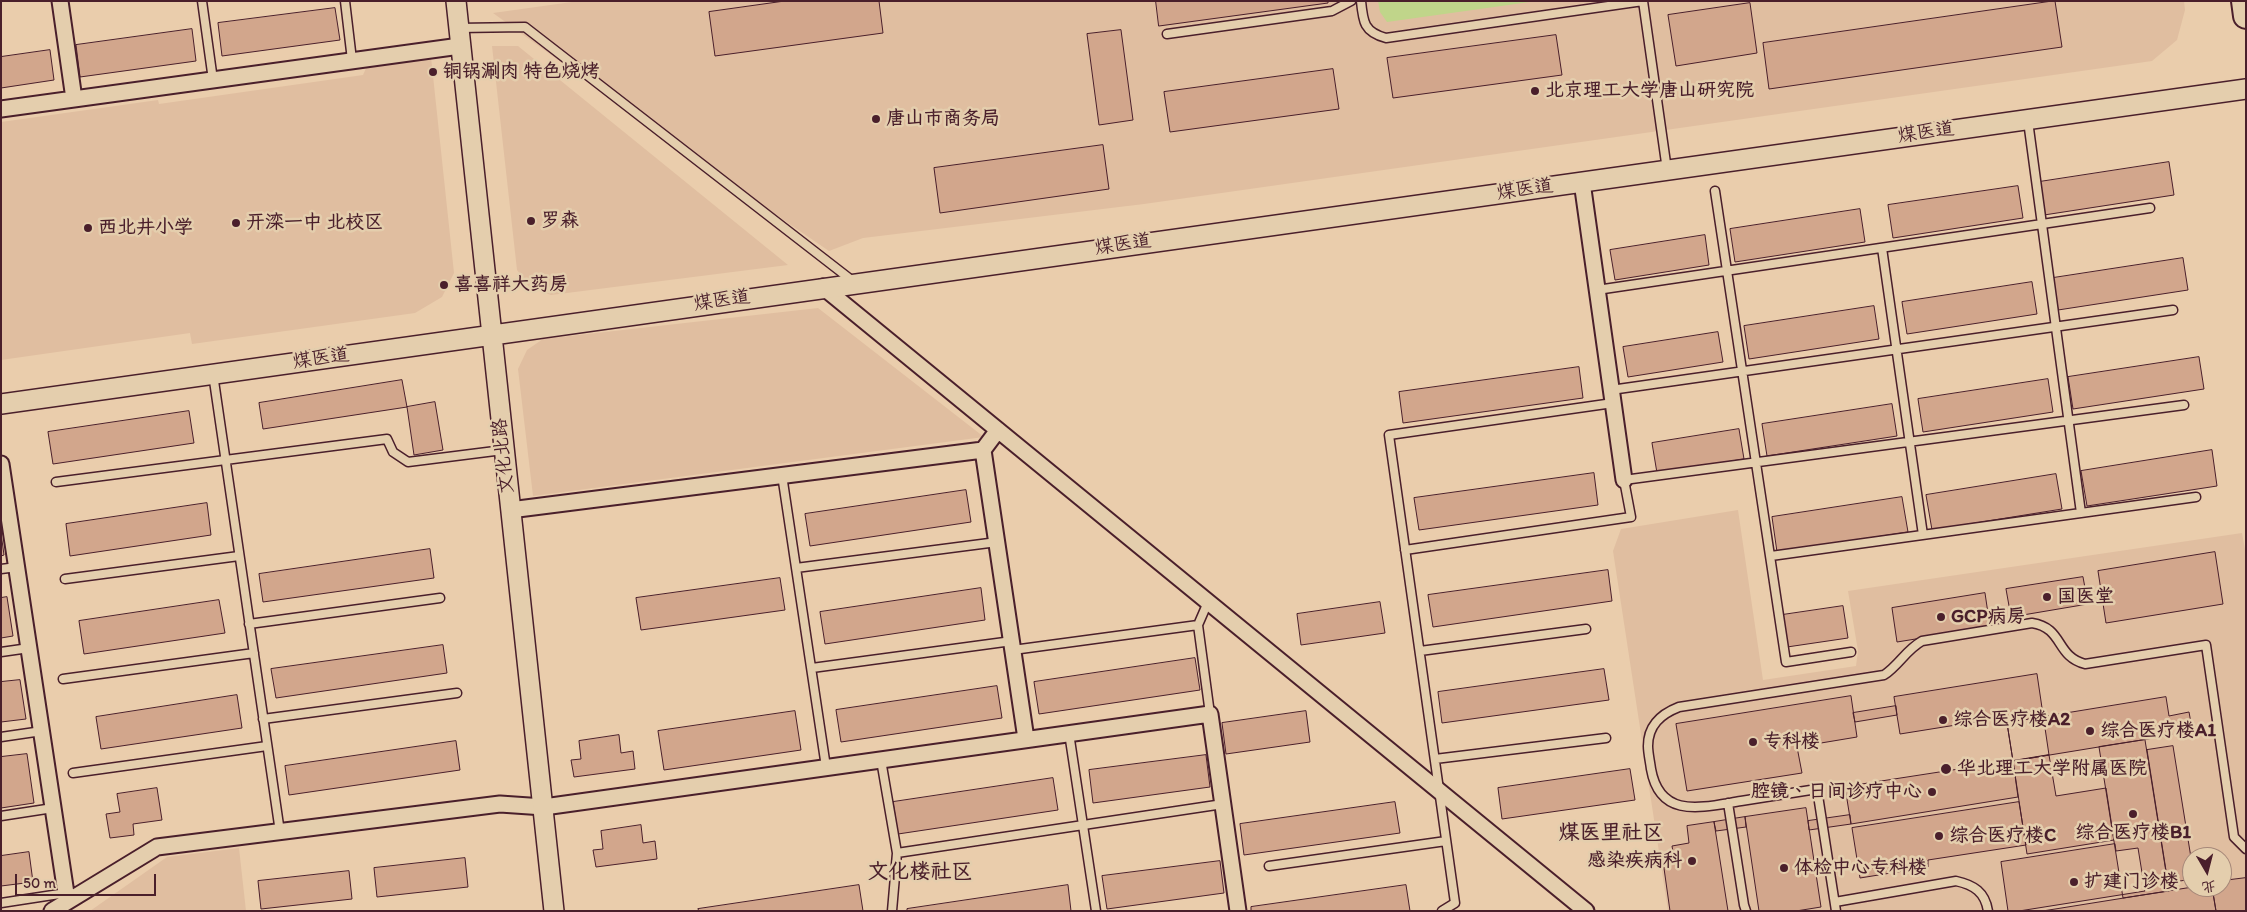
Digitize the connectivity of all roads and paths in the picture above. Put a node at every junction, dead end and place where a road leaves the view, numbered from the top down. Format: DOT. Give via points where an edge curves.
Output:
graph roads {
  1 [pos="60,1"];
  2 [pos="202,1"];
  3 [pos="345,1"];
  4 [pos="456,1"];
  5 [pos="1351,1"];
  6 [pos="1361,1"];
  7 [pos="1643,1"];
  8 [pos="2244,1"];
  9 [pos="2246,16"];
  10 [pos="1168,34"];
  11 [pos="459,37"];
  12 [pos="352,60"];
  13 [pos="213,80"];
  14 [pos="2246,88"];
  15 [pos="74,99"];
  16 [pos="1,109"];
  17 [pos="2028,119"];
  18 [pos="1667,170"];
  19 [pos="1582,182"];
  20 [pos="1715,191"];
  21 [pos="2150,208"];
  22 [pos="2042,224"];
  23 [pos="1882,248"];
  24 [pos="1727,271"];
  25 [pos="854,283"];
  26 [pos="822,287"];
  27 [pos="1597,290"];
  28 [pos="2173,310"];
  29 [pos="2056,327"];
  30 [pos="490,335"];
  31 [pos="1897,349"];
  32 [pos="1742,371"];
  33 [pos="213,374"];
  34 [pos="1612,396"];
  35 [pos="1,404"];
  36 [pos="2184,405"];
  37 [pos="2069,420"];
  38 [pos="998,430"];
  39 [pos="1910,442"];
  40 [pos="503,450"];
  41 [pos="984,450"];
  42 [pos="225,459"];
  43 [pos="1756,462"];
  44 [pos="1,464"];
  45 [pos="782,476"];
  46 [pos="1624,480"];
  47 [pos="56,482"];
  48 [pos="3,488"];
  49 [pos="2196,497"];
  50 [pos="510,510"];
  51 [pos="2081,513"];
  52 [pos="1923,535"];
  53 [pos="997,542"];
  54 [pos="1405,550"];
  55 [pos="239,556"];
  56 [pos="1771,556"];
  57 [pos="17,567"];
  58 [pos="796,568"];
  59 [pos="1,569"];
  60 [pos="65,579"];
  61 [pos="440,598"];
  62 [pos="1208,602"];
  63 [pos="249,624"];
  64 [pos="1198,625"];
  65 [pos="1586,629"];
  66 [pos="1012,646"];
  67 [pos="29,648"];
  68 [pos="1420,651"];
  69 [pos="1,652"];
  70 [pos="1851,652"];
  71 [pos="254,654"];
  72 [pos="812,668"];
  73 [pos="63,679"];
  74 [pos="457,693"];
  75 [pos="1210,714"];
  76 [pos="263,719"];
  77 [pos="42,732"];
  78 [pos="1069,734"];
  79 [pos="1,737"];
  80 [pos="1606,738"];
  81 [pos="1026,740"];
  82 [pos="267,746"];
  83 [pos="1435,759"];
  84 [pos="881,760"];
  85 [pos="826,767"];
  86 [pos="73,773"];
  87 [pos="1439,790"];
  88 [pos="1728,803"];
  89 [pos="1223,804"];
  90 [pos="544,807"];
  91 [pos="53,808"];
  92 [pos="1,816"];
  93 [pos="1084,825"];
  94 [pos="280,832"];
  95 [pos="1446,841"];
  96 [pos="2246,849"];
  97 [pos="897,853"];
  98 [pos="1269,866"];
  99 [pos="67,897"];
  100 [pos="1834,902"];
  101 [pos="1,903"];
  102 [pos="52,911"];
  103 [pos="554,911"];
  104 [pos="892,911"];
  105 [pos="1096,911"];
  106 [pos="1238,911"];
  107 [pos="1442,911"];
  108 [pos="1586,911"];
  109 [pos="1746,911"];
  110 [pos="1836,911"];
  111 [pos="1988,911"];
  1 -- 15 [label="street"];
  2 -- 13 [label="lane"];
  3 -- 12 [label="lane"];
  4 -- 11 [label="street, 文化北路"];
  5 -- 10 [label="lane" via="1332,11"];
  6 -- 7 [label="lane" via="1363,22 1373,35 1386,38"];
  7 -- 18 [label="lane"];
  8 -- 9 [label="main road"];
  11 -- 12 [label="street"];
  11 -- 25 [label="lane" via="525,27"];
  11 -- 30 [label="street, 文化北路"];
  12 -- 13 [label="street"];
  13 -- 15 [label="street"];
  14 -- 17 [label="street, 煤医道"];
  15 -- 16 [label="street"];
  17 -- 18 [label="street, 煤医道"];
  17 -- 22 [label="lane"];
  18 -- 19 [label="street, 煤医道"];
  19 -- 25 [label="street, 煤医道"];
  19 -- 27 [label="street"];
  20 -- 24 [label="lane"];
  21 -- 22 [label="lane"];
  22 -- 23 [label="lane"];
  22 -- 29 [label="lane"];
  23 -- 24 [label="lane"];
  23 -- 31 [label="lane"];
  24 -- 27 [label="lane"];
  24 -- 32 [label="lane"];
  25 -- 26 [label="street, 煤医道"];
  26 -- 30 [label="street, 煤医道"];
  26 -- 38 [label="street"];
  27 -- 34 [label="street"];
  28 -- 29 [label="lane"];
  29 -- 31 [label="lane"];
  29 -- 37 [label="lane"];
  30 -- 33 [label="street, 煤医道"];
  30 -- 40 [label="street, 文化北路"];
  31 -- 32 [label="lane"];
  31 -- 39 [label="lane"];
  32 -- 34 [label="lane"];
  32 -- 43 [label="lane"];
  33 -- 35 [label="street, 煤医道"];
  33 -- 42 [label="lane"];
  34 -- 46 [label="street"];
  34 -- 54 [label="lane" via="1389,434"];
  36 -- 37 [label="lane"];
  37 -- 39 [label="lane"];
  37 -- 51 [label="lane"];
  38 -- 41 [label="street"];
  38 -- 62 [label="street"];
  39 -- 43 [label="lane"];
  39 -- 52 [label="lane"];
  40 -- 42 [label="lane" via="408,462 392,452 387,438"];
  40 -- 50 [label="street, 文化北路"];
  41 -- 45 [label="street"];
  41 -- 53 [label="street"];
  42 -- 47 [label="lane"];
  42 -- 55 [label="lane"];
  43 -- 46 [label="lane"];
  43 -- 56 [label="lane"];
  44 -- 48 [label="street"];
  45 -- 50 [label="street"];
  45 -- 58 [label="lane"];
  46 -- 54 [label="lane" via="1632,517"];
  48 -- 57 [label="street"];
  49 -- 51 [label="lane"];
  50 -- 90 [label="street, 文化北路"];
  51 -- 52 [label="lane"];
  52 -- 56 [label="lane"];
  53 -- 58 [label="lane"];
  53 -- 66 [label="street"];
  54 -- 68 [label="lane"];
  55 -- 60 [label="lane"];
  55 -- 63 [label="lane"];
  56 -- 70 [label="lane" via="1786,662"];
  57 -- 59 [label="lane"];
  57 -- 67 [label="street"];
  58 -- 72 [label="lane"];
  61 -- 63 [label="lane"];
  62 -- 64 [label="lane"];
  62 -- 87 [label="street"];
  63 -- 71 [label="lane"];
  64 -- 66 [label="lane"];
  64 -- 75 [label="lane"];
  65 -- 68 [label="lane"];
  66 -- 72 [label="lane"];
  66 -- 81 [label="street"];
  67 -- 69 [label="lane"];
  67 -- 77 [label="street"];
  68 -- 83 [label="lane"];
  71 -- 73 [label="lane"];
  71 -- 76 [label="lane"];
  72 -- 85 [label="lane"];
  74 -- 76 [label="lane"];
  75 -- 78 [label="street"];
  75 -- 89 [label="street"];
  76 -- 82 [label="lane"];
  77 -- 79 [label="lane"];
  77 -- 91 [label="street"];
  78 -- 81 [label="street"];
  78 -- 93 [label="lane"];
  80 -- 83 [label="lane"];
  81 -- 84 [label="street"];
  82 -- 86 [label="lane"];
  82 -- 94 [label="lane"];
  83 -- 87 [label="lane"];
  84 -- 85 [label="street"];
  84 -- 97 [label="lane"];
  85 -- 90 [label="street"];
  87 -- 95 [label="lane"];
  87 -- 108 [label="street"];
  88 -- 96 [label="lane" via="1689,807 1672,803 1662,795 1653,778 1648,746 1650,733 1660,717 1679,707 1884,675 1910,648 1922,641 2032,623 2048,628 2056,635 2064,653 2085,664 2206,645 2234,837"];
  88 -- 100 [label="lane" via="1817,789"];
  88 -- 109 [label="lane"];
  89 -- 93 [label="lane"];
  89 -- 106 [label="street"];
  90 -- 94 [label="street" via="500,804"];
  90 -- 103 [label="street, 文化北路"];
  91 -- 92 [label="lane"];
  91 -- 99 [label="street"];
  93 -- 97 [label="lane"];
  93 -- 105 [label="lane"];
  94 -- 99 [label="street" via="157,847"];
  95 -- 98 [label="lane"];
  95 -- 107 [label="lane" via="1455,903"];
  97 -- 104 [label="lane"];
  99 -- 101 [label="lane"];
  99 -- 102 [label="street"];
  100 -- 110 [label="lane"];
  100 -- 111 [label="lane" via="1956,881 1971,884 1980,892 1987,901"];
}
